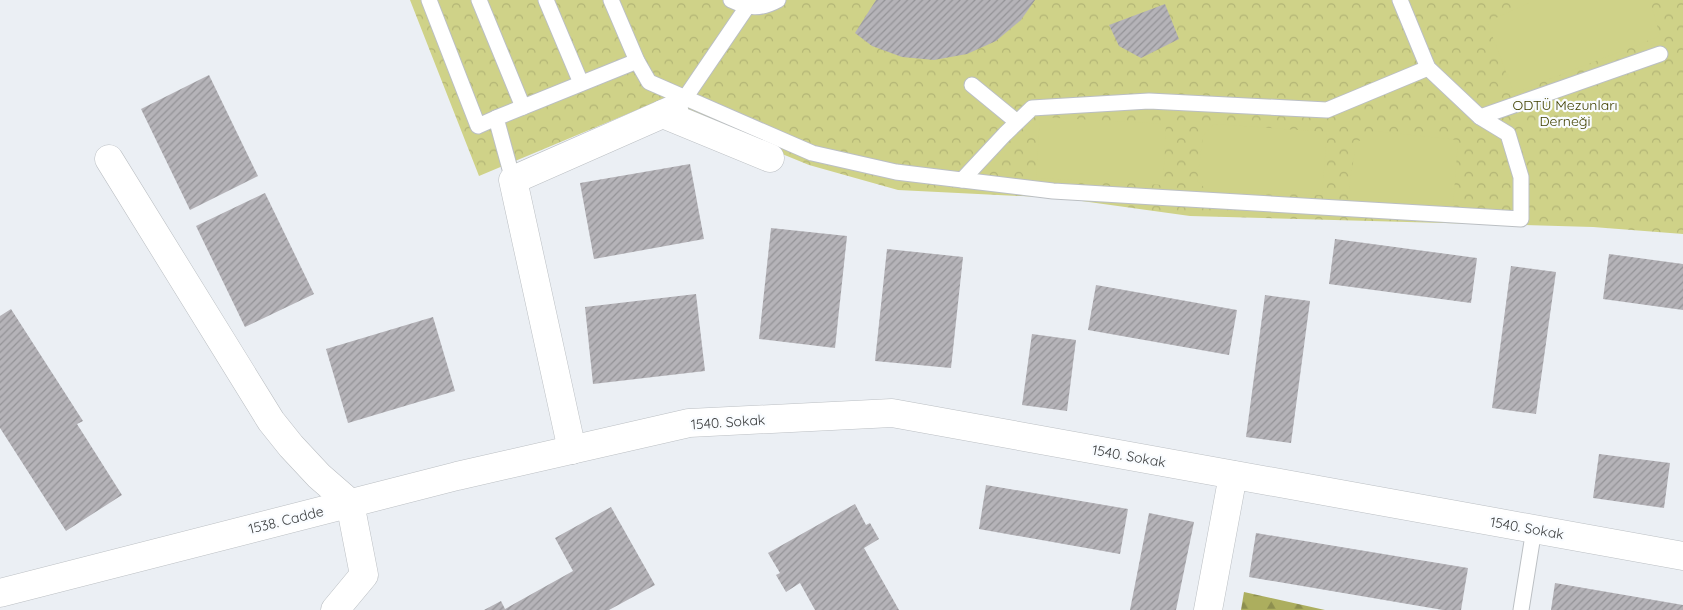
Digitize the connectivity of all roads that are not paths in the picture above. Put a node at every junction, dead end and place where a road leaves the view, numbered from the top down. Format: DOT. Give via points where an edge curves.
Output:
graph roads {
  1 [pos="429,0"];
  2 [pos="479,0"];
  3 [pos="546,0"];
  4 [pos="610,0"];
  5 [pos="731,0"];
  6 [pos="778,0"];
  7 [pos="1400,0"];
  8 [pos="747,7"];
  9 [pos="1660,54"];
  10 [pos="637,61"];
  11 [pos="1428,68"];
  12 [pos="581,83"];
  13 [pos="972,86"];
  14 [pos="523,107"];
  15 [pos="674,107"];
  16 [pos="1480,117"];
  17 [pos="496,118"];
  18 [pos="1017,122"];
  19 [pos="770,158"];
  20 [pos="109,159"];
  21 [pos="513,180"];
  22 [pos="962,180"];
  23 [pos="572,450"];
  24 [pos="1233,475"];
  25 [pos="350,503"];
  26 [pos="1534,529"];
  27 [pos="1683,556"];
  28 [pos="0,593"];
  29 [pos="335,610"];
  30 [pos="1208,610"];
  31 [pos="1521,610"];
  1 -- 17 [label="lane" via="478,126"];
  2 -- 14 [label="lane"];
  3 -- 12 [label="lane"];
  4 -- 10 [label="lane"];
  5 -- 8 [label="lane"];
  6 -- 8 [label="lane" via="759,7"];
  7 -- 11 [label="lane"];
  8 -- 15 [label="lane"];
  9 -- 16 [label="lane"];
  10 -- 12 [label="lane"];
  10 -- 15 [label="lane" via="650,82"];
  11 -- 16 [label="lane"];
  11 -- 18 [label="lane" via="1327,110 1149,101 1032,108"];
  12 -- 14 [label="lane"];
  13 -- 18 [label="lane"];
  14 -- 17 [label="lane"];
  15 -- 19 [label="street"];
  15 -- 21 [label="street"];
  15 -- 22 [label="lane" via="812,153 896,172"];
  16 -- 22 [label="lane" via="1508,134 1521,178 1521,219 1053,191"];
  17 -- 21 [label="lane"];
  18 -- 22 [label="lane"];
  20 -- 25 [label="street" via="271,422 313,470"];
  21 -- 23 [label="street"];
  23 -- 24 [label="street, 1540. Sokak" via="689,423 892,413"];
  23 -- 25 [label="street, 1538. Cadde"];
  24 -- 26 [label="street, 1540. Sokak"];
  24 -- 30 [label="street"];
  25 -- 28 [label="street, 1538. Cadde"];
  25 -- 29 [label="street" via="364,575"];
  26 -- 27 [label="street, 1540. Sokak"];
  26 -- 31 [label="lane"];
}
